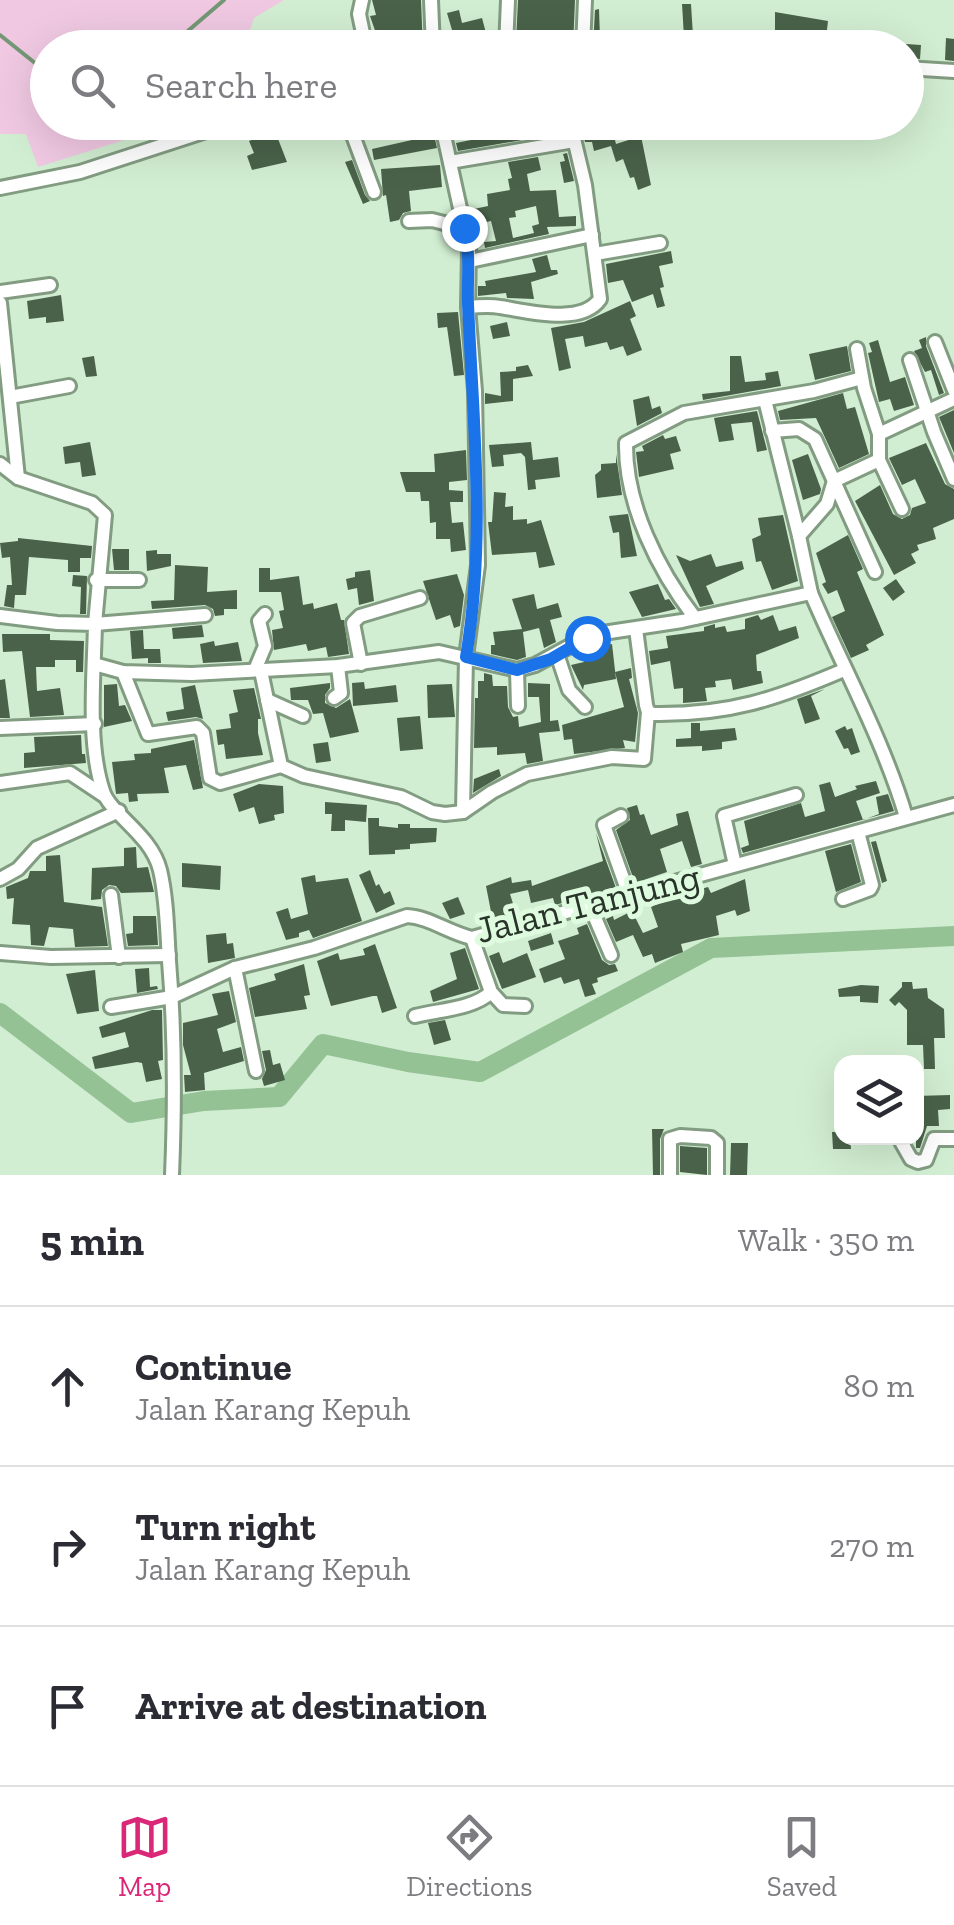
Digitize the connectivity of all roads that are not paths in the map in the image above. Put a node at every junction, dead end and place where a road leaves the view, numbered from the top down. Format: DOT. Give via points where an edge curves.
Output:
graph roads {
  1 [pos="362,0"];
  2 [pos="431,0"];
  3 [pos="508,0"];
  4 [pos="585,0"];
  5 [pos="362,30"];
  6 [pos="432,30"];
  7 [pos="507,30"];
  8 [pos="584,30"];
  9 [pos="924,69"];
  10 [pos="954,71"];
  11 [pos="179,140"];
  12 [pos="355,140"];
  13 [pos="446,140"];
  14 [pos="574,141"];
  15 [pos="450,162"];
  16 [pos="0,188"];
  17 [pos="374,192"];
  18 [pos="409,221"];
  19 [pos="464,228"];
  20 [pos="592,235"];
  21 [pos="660,244"];
  22 [pos="596,254"];
  23 [pos="470,261"];
  24 [pos="50,285"];
  25 [pos="0,292"];
  26 [pos="0,304"];
  27 [pos="468,306"];
  28 [pos="936,342"];
  29 [pos="857,349"];
  30 [pos="910,360"];
  31 [pos="862,378"];
  32 [pos="69,386"];
  33 [pos="954,390"];
  34 [pos="10,396"];
  35 [pos="954,399"];
  36 [pos="765,400"];
  37 [pos="927,411"];
  38 [pos="772,431"];
  39 [pos="879,434"];
  40 [pos="879,460"];
  41 [pos="0,464"];
  42 [pos="951,472"];
  43 [pos="18,478"];
  44 [pos="834,481"];
  45 [pos="902,509"];
  46 [pos="799,536"];
  47 [pos="875,572"];
  48 [pos="96,580"];
  49 [pos="139,580"];
  50 [pos="811,593"];
  51 [pos="420,598"];
  52 [pos="206,614"];
  53 [pos="264,614"];
  54 [pos="0,616"];
  55 [pos="695,618"];
  56 [pos="95,624"];
  57 [pos="636,629"];
  58 [pos="557,654"];
  59 [pos="466,657"];
  60 [pos="94,664"];
  61 [pos="360,664"];
  62 [pos="338,666"];
  63 [pos="258,670"];
  64 [pos="517,670"];
  65 [pos="844,670"];
  66 [pos="123,672"];
  67 [pos="334,698"];
  68 [pos="267,700"];
  69 [pos="518,706"];
  70 [pos="585,707"];
  71 [pos="648,712"];
  72 [pos="303,716"];
  73 [pos="94,724"];
  74 [pos="0,728"];
  75 [pos="281,766"];
  76 [pos="0,784"];
  77 [pos="103,795"];
  78 [pos="796,795"];
  79 [pos="954,805"];
  80 [pos="119,811"];
  81 [pos="463,812"];
  82 [pos="622,816"];
  83 [pos="906,818"];
  84 [pos="858,832"];
  85 [pos="736,866"];
  86 [pos="0,880"];
  87 [pos="111,895"];
  88 [pos="629,895"];
  89 [pos="844,899"];
  90 [pos="590,906"];
  91 [pos="472,938"];
  92 [pos="0,953"];
  93 [pos="169,955"];
  94 [pos="611,956"];
  95 [pos="120,957"];
  96 [pos="236,968"];
  97 [pos="491,992"];
  98 [pos="172,996"];
  99 [pos="525,1006"];
  100 [pos="111,1007"];
  101 [pos="415,1016"];
  102 [pos="256,1070"];
  103 [pos="954,1140"];
  104 [pos="903,1145"];
  105 [pos="918,1169"];
  106 [pos="172,1175"];
  107 [pos="670,1175"];
  108 [pos="717,1175"];
  1 -- 5 [label="street"];
  2 -- 6 [label="street"];
  3 -- 7 [label="street"];
  4 -- 8 [label="street"];
  9 -- 10 [label="street"];
  11 -- 16 [label="street" via="80,172"];
  12 -- 17 [label="street"];
  13 -- 15 [label="street"];
  14 -- 15 [label="street"];
  14 -- 20 [label="street"];
  15 -- 19 [label="street"];
  18 -- 19 [label="street"];
  19 -- 23 [label="street"];
  20 -- 22 [label="street"];
  20 -- 23 [label="street"];
  21 -- 22 [label="street"];
  22 -- 27 [label="street" via="600,299 590,308 554,316"];
  23 -- 27 [label="street"];
  24 -- 25 [label="street"];
  26 -- 34 [label="street"];
  27 -- 59 [label="street" via="478,565"];
  28 -- 33 [label="street"];
  29 -- 31 [label="street"];
  30 -- 37 [label="street"];
  31 -- 36 [label="street"];
  31 -- 39 [label="street"];
  32 -- 34 [label="street"];
  34 -- 43 [label="street"];
  35 -- 37 [label="street"];
  36 -- 38 [label="street"];
  36 -- 55 [label="street" via="684,414 626,443 626,470 652,546"];
  37 -- 39 [label="street"];
  37 -- 42 [label="street"];
  38 -- 44 [label="street" via="799,429 815,439"];
  38 -- 46 [label="street"];
  39 -- 40 [label="street"];
  40 -- 44 [label="street"];
  40 -- 45 [label="street"];
  41 -- 43 [label="street"];
  43 -- 48 [label="street" via="100,508 106,523"];
  44 -- 46 [label="street" via="828,504"];
  44 -- 47 [label="street"];
  46 -- 50 [label="street"];
  48 -- 49 [label="street"];
  48 -- 56 [label="street"];
  50 -- 55 [label="street"];
  50 -- 65 [label="street"];
  51 -- 61 [label="street" via="353,623"];
  52 -- 56 [label="street"];
  53 -- 63 [label="street" via="259,621 266,646"];
  54 -- 56 [label="street"];
  55 -- 57 [label="street"];
  56 -- 60 [label="street"];
  57 -- 58 [label="street" via="587,638"];
  57 -- 71 [label="street"];
  58 -- 64 [label="street"];
  58 -- 70 [label="street" via="569,690"];
  59 -- 61 [label="street" via="439,652"];
  59 -- 64 [label="street"];
  59 -- 81 [label="street"];
  60 -- 66 [label="street"];
  60 -- 73 [label="street"];
  61 -- 62 [label="street"];
  62 -- 63 [label="street"];
  62 -- 67 [label="street" via="341,693"];
  63 -- 66 [label="street"];
  63 -- 68 [label="street"];
  64 -- 69 [label="street"];
  65 -- 71 [label="street" via="768,701 694,714"];
  65 -- 83 [label="street" via="882,746"];
  66 -- 75 [label="street" via="148,734 197,727 203,733 210,778 228,783"];
  68 -- 72 [label="street"];
  68 -- 75 [label="street"];
  71 -- 81 [label="street" via="644,758 612,757 527,774"];
  73 -- 74 [label="street"];
  73 -- 77 [label="street"];
  75 -- 81 [label="street" via="401,797 432,812"];
  76 -- 77 [label="street" via="70,774"];
  77 -- 80 [label="street"];
  78 -- 85 [label="street" via="724,816"];
  79 -- 83 [label="street, Jalan Tanjung"];
  80 -- 86 [label="street" via="37,848"];
  80 -- 93 [label="street" via="159,868"];
  82 -- 88 [label="street" via="604,825"];
  83 -- 84 [label="street, Jalan Tanjung"];
  84 -- 85 [label="street, Jalan Tanjung"];
  84 -- 89 [label="street" via="872,885"];
  85 -- 88 [label="street, Jalan Tanjung"];
  87 -- 95 [label="street"];
  88 -- 90 [label="street, Jalan Tanjung"];
  90 -- 91 [label="street, Jalan Tanjung"];
  90 -- 94 [label="street"];
  91 -- 96 [label="street, Jalan Tanjung" via="407,916"];
  91 -- 97 [label="street"];
  92 -- 95 [label="street"];
  93 -- 95 [label="street"];
  93 -- 98 [label="street"];
  96 -- 98 [label="street, Jalan Tanjung"];
  96 -- 102 [label="street"];
  97 -- 99 [label="street" via="503,1006"];
  97 -- 101 [label="street"];
  98 -- 100 [label="street, Jalan Tanjung"];
  98 -- 106 [label="street"];
  103 -- 105 [label="street" via="934,1139"];
  104 -- 105 [label="street"];
  107 -- 108 [label="street" via="670,1138 680,1136 717,1144"];
}
